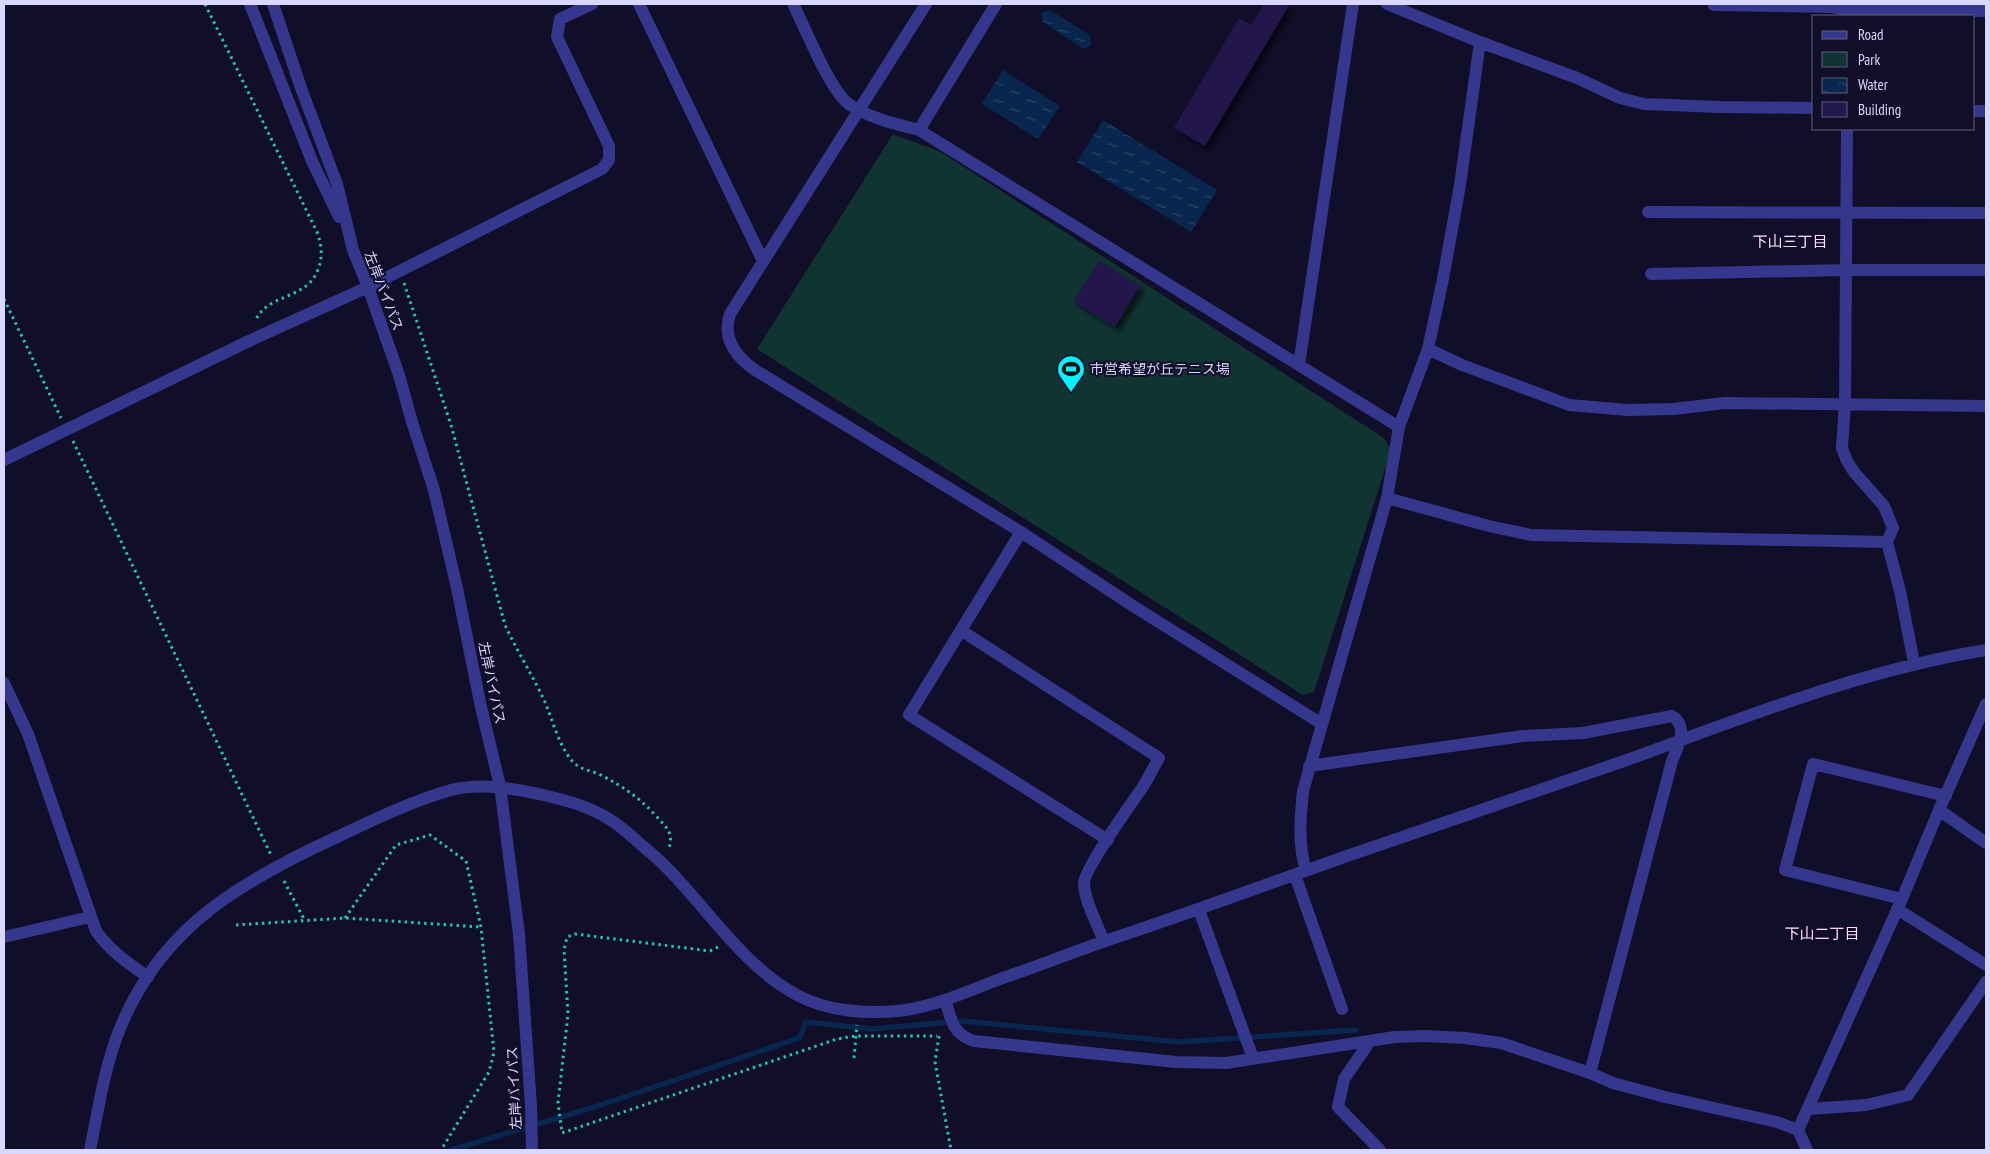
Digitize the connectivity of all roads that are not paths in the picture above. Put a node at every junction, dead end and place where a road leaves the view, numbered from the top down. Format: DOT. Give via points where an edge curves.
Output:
graph roads {
  1 [pos="250,4"];
  2 [pos="273,4"];
  3 [pos="592,4"];
  4 [pos="639,4"];
  5 [pos="793,4"];
  6 [pos="926,4"];
  7 [pos="996,4"];
  8 [pos="1353,4"];
  9 [pos="1387,4"];
  10 [pos="1713,4"];
  11 [pos="1848,10"];
  12 [pos="1986,11"];
  13 [pos="1480,42"];
  14 [pos="1812,108"];
  15 [pos="860,110"];
  16 [pos="919,130"];
  17 [pos="1847,130"];
  18 [pos="1648,212"];
  19 [pos="1845,213"];
  20 [pos="1986,213"];
  21 [pos="349,237"];
  22 [pos="763,261"];
  23 [pos="1846,270"];
  24 [pos="1986,270"];
  25 [pos="1651,274"];
  26 [pos="368,287"];
  27 [pos="1428,349"];
  28 [pos="1299,365"];
  29 [pos="1845,404"];
  30 [pos="1986,406"];
  31 [pos="1399,428"];
  32 [pos="4,460"];
  33 [pos="1387,498"];
  34 [pos="1021,532"];
  35 [pos="1888,542"];
  36 [pos="962,631"];
  37 [pos="1986,650"];
  38 [pos="1914,663"];
  39 [pos="4,683"];
  40 [pos="1986,704"];
  41 [pos="1983,719"];
  42 [pos="1322,724"];
  43 [pos="1681,740"];
  44 [pos="1309,766"];
  45 [pos="500,786"];
  46 [pos="1946,796"];
  47 [pos="1939,810"];
  48 [pos="1108,840"];
  49 [pos="1986,843"];
  50 [pos="1300,873"];
  51 [pos="1900,904"];
  52 [pos="1198,910"];
  53 [pos="90,917"];
  54 [pos="4,937"];
  55 [pos="1104,941"];
  56 [pos="1986,965"];
  57 [pos="148,977"];
  58 [pos="1986,982"];
  59 [pos="945,1000"];
  60 [pos="1342,1009"];
  61 [pos="1370,1040"];
  62 [pos="1253,1058"];
  63 [pos="1590,1073"];
  64 [pos="1809,1109"];
  65 [pos="1798,1130"];
  66 [pos="90,1150"];
  67 [pos="532,1150"];
  68 [pos="1380,1150"];
  69 [pos="1807,1150"];
  1 -- 21 [label="street, 左岸バイパス" via="312,162"];
  2 -- 21 [label="street, 左岸バイパス" via="337,184"];
  3 -- 26 [label="street" via="560,19 557,36 609,146 609,160 602,169"];
  4 -- 22 [label="street"];
  5 -- 15 [label="street" via="836,91"];
  6 -- 15 [label="street"];
  7 -- 16 [label="street"];
  8 -- 28 [label="street"];
  9 -- 13 [label="street"];
  10 -- 11 [label="street"];
  11 -- 12 [label="street"];
  13 -- 14 [label="street" via="1577,78 1620,98 1644,104"];
  13 -- 27 [label="street" via="1460,185"];
  15 -- 16 [label="street" via="890,123"];
  15 -- 22 [label="street"];
  16 -- 28 [label="street"];
  17 -- 19 [label="street"];
  18 -- 19 [label="street"];
  19 -- 20 [label="street"];
  19 -- 23 [label="street"];
  21 -- 26 [label="street, 左岸バイパス"];
  22 -- 34 [label="street" via="726,325 729,340 744,363"];
  23 -- 24 [label="street"];
  23 -- 25 [label="street"];
  23 -- 29 [label="street"];
  26 -- 32 [label="street"];
  26 -- 45 [label="street, 左岸バイパス" via="434,490"];
  27 -- 29 [label="street" via="1569,405 1628,410 1725,403"];
  27 -- 31 [label="street"];
  28 -- 31 [label="street"];
  29 -- 30 [label="street"];
  29 -- 35 [label="street" via="1842,448 1854,472 1884,506 1892,528"];
  31 -- 33 [label="street"];
  33 -- 35 [label="street" via="1531,535"];
  33 -- 42 [label="street"];
  34 -- 36 [label="street"];
  34 -- 42 [label="street" via="1132,606"];
  35 -- 38 [label="street"];
  36 -- 48 [label="street" via="1159,758"];
  36 -- 48 [label="street" via="909,715"];
  37 -- 38 [label="street"];
  38 -- 43 [label="street" via="1760,710"];
  39 -- 53 [label="street" via="28,734"];
  40 -- 41 [label="street"];
  41 -- 46 [label="street"];
  42 -- 44 [label="street"];
  43 -- 44 [label="street" via="1681,729 1672,716 1583,733 1523,736"];
  43 -- 50 [label="street"];
  43 -- 63 [label="street" via="1672,761"];
  44 -- 50 [label="street" via="1303,791"];
  45 -- 57 [label="street" via="476,786 437,795 362,825 246,884 209,910 173,942"];
  45 -- 59 [label="street" via="573,802 616,822 663,864 731,940 780,984 801,997 859,1012 900,1011"];
  45 -- 67 [label="street, 左岸バイパス" via="519,934"];
  46 -- 47 [label="street"];
  46 -- 51 [label="street" via="1813,764 1785,870"];
  47 -- 49 [label="street"];
  47 -- 51 [label="street"];
  48 -- 55 [label="street" via="1084,882"];
  50 -- 52 [label="street"];
  50 -- 60 [label="street"];
  51 -- 56 [label="street"];
  51 -- 64 [label="street"];
  52 -- 55 [label="street"];
  52 -- 62 [label="street"];
  53 -- 54 [label="street"];
  53 -- 57 [label="street" via="104,943"];
  55 -- 59 [label="street"];
  57 -- 66 [label="street" via="116,1041"];
  58 -- 64 [label="street" via="1908,1095 1866,1106"];
  59 -- 62 [label="street" via="956,1030 963,1038 974,1041 1158,1060 1226,1063"];
  61 -- 62 [label="street"];
  61 -- 63 [label="street" via="1425,1036 1501,1043"];
  61 -- 68 [label="street" via="1344,1079 1338,1107"];
  63 -- 65 [label="street" via="1613,1083 1777,1122"];
  64 -- 65 [label="street"];
  65 -- 69 [label="street"];
}
